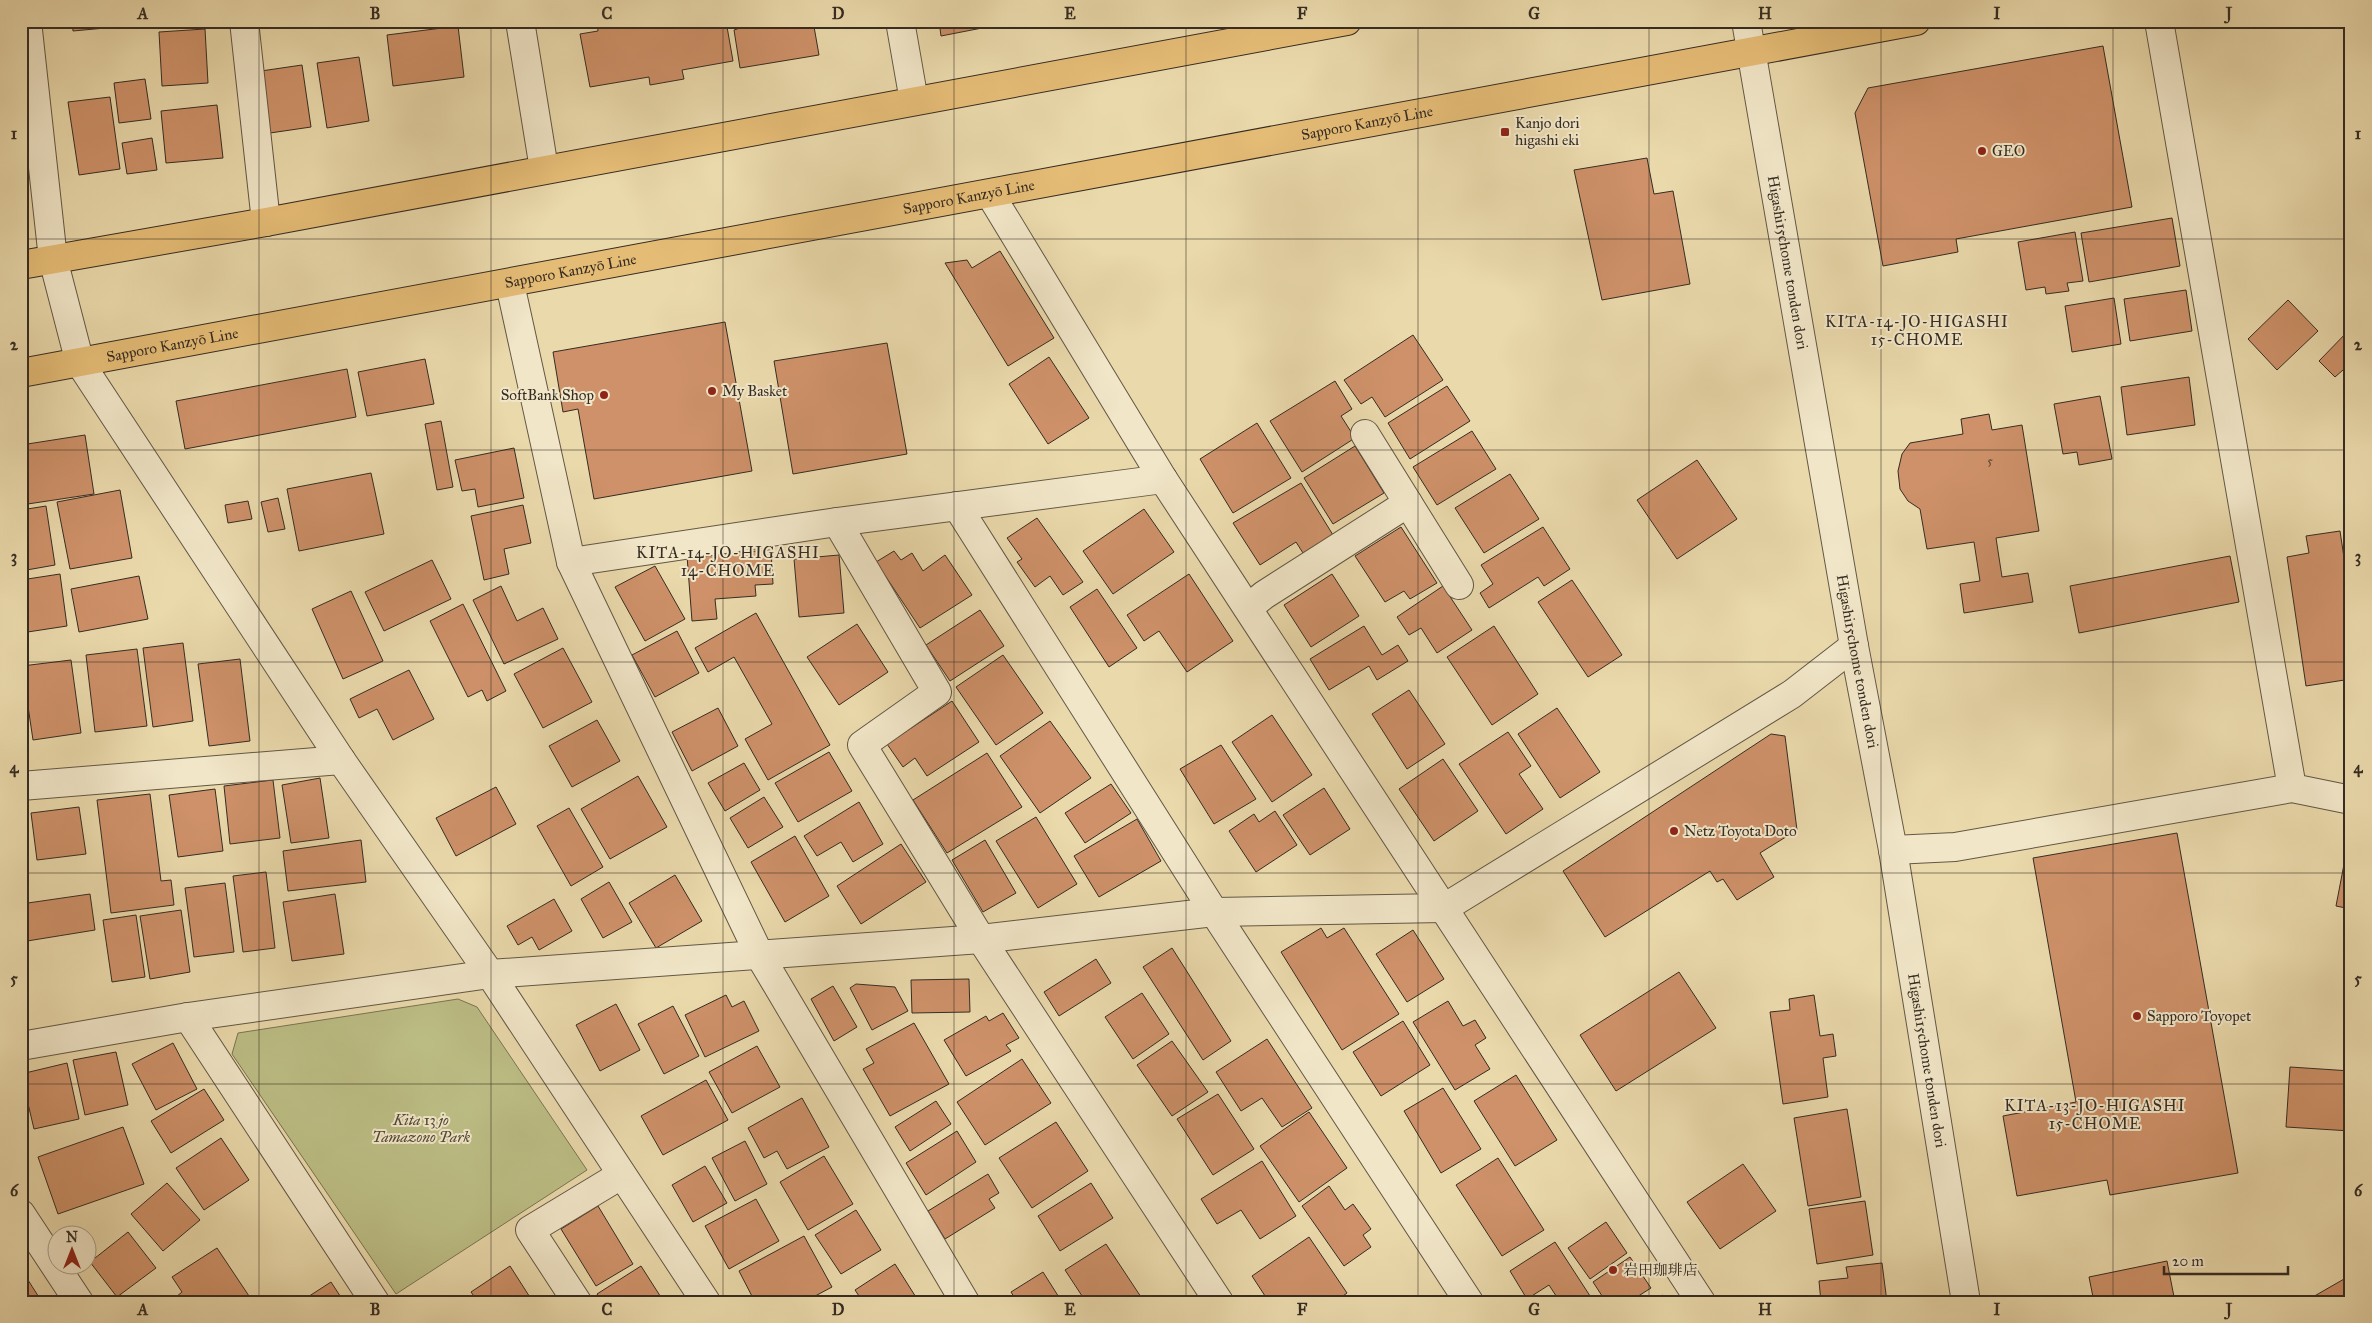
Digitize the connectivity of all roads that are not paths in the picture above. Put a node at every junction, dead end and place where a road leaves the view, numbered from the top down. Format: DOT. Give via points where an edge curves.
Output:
graph roads {
  1 [pos="28,21"];
  2 [pos="244,21"];
  3 [pos="520,21"];
  4 [pos="900,21"];
  5 [pos="1347,21"];
  6 [pos="1746,21"];
  7 [pos="1916,21"];
  8 [pos="2159,21"];
  9 [pos="1753,52"];
  10 [pos="914,101"];
  11 [pos="544,170"];
  12 [pos="990,194"];
  13 [pos="266,222"];
  14 [pos="53,259"];
  15 [pos="21,265"];
  16 [pos="510,284"];
  17 [pos="80,363"];
  18 [pos="21,374"];
  19 [pos="1365,434"];
  20 [pos="1163,479"];
  21 [pos="1408,503"];
  22 [pos="957,506"];
  23 [pos="837,522"];
  24 [pos="571,562"];
  25 [pos="1459,585"];
  26 [pos="1248,608"];
  27 [pos="1854,646"];
  28 [pos="341,760"];
  29 [pos="21,786"];
  30 [pos="2292,788"];
  31 [pos="2351,800"];
  32 [pos="1893,850"];
  33 [pos="1444,908"];
  34 [pos="1214,912"];
  35 [pos="981,939"];
  36 [pos="760,956"];
  37 [pos="490,974"];
  38 [pos="188,1017"];
  39 [pos="21,1046"];
  40 [pos="621,1175"];
  41 [pos="21,1214"];
  42 [pos="79,1302"];
  43 [pos="375,1302"];
  44 [pos="577,1302"];
  45 [pos="706,1302"];
  46 [pos="965,1302"];
  47 [pos="1219,1302"];
  48 [pos="1470,1302"];
  49 [pos="1701,1302"];
  50 [pos="1966,1302"];
  1 -- 14 [label="street"];
  2 -- 13 [label="street"];
  3 -- 11 [label="street"];
  4 -- 10 [label="street"];
  5 -- 10 [label="main road"];
  6 -- 9 [label="street, Higashi15chome tonden dori"];
  7 -- 9 [label="main road, Sapporo Kanzyō Line"];
  8 -- 30 [label="street"];
  9 -- 12 [label="main road, Sapporo Kanzyō Line"];
  9 -- 27 [label="street, Higashi15chome tonden dori"];
  10 -- 11 [label="main road"];
  11 -- 13 [label="main road"];
  12 -- 16 [label="main road, Sapporo Kanzyō Line"];
  12 -- 20 [label="street"];
  13 -- 14 [label="main road"];
  14 -- 15 [label="main road"];
  14 -- 17 [label="street"];
  16 -- 17 [label="main road, Sapporo Kanzyō Line"];
  16 -- 24 [label="street"];
  17 -- 18 [label="main road, Sapporo Kanzyō Line"];
  17 -- 28 [label="street"];
  19 -- 21 [label="street"];
  20 -- 22 [label="street"];
  20 -- 26 [label="street"];
  21 -- 25 [label="street"];
  21 -- 26 [label="street"];
  22 -- 23 [label="street"];
  22 -- 34 [label="street"];
  23 -- 24 [label="street"];
  23 -- 35 [label="street" via="937,692 862,745"];
  24 -- 36 [label="street"];
  26 -- 33 [label="street"];
  27 -- 32 [label="street, Higashi15chome tonden dori"];
  27 -- 33 [label="street" via="1792,694"];
  28 -- 29 [label="street"];
  28 -- 37 [label="street"];
  30 -- 31 [label="street"];
  30 -- 32 [label="street" via="1955,846"];
  32 -- 50 [label="street, Higashi15chome tonden dori"];
  33 -- 34 [label="street"];
  33 -- 49 [label="street"];
  34 -- 35 [label="street"];
  34 -- 48 [label="street"];
  35 -- 36 [label="street"];
  35 -- 47 [label="street"];
  36 -- 37 [label="street"];
  36 -- 46 [label="street"];
  37 -- 38 [label="street"];
  37 -- 40 [label="street"];
  38 -- 39 [label="street"];
  38 -- 43 [label="street"];
  40 -- 44 [label="street" via="530,1230"];
  40 -- 45 [label="street"];
  41 -- 42 [label="street"];
}
